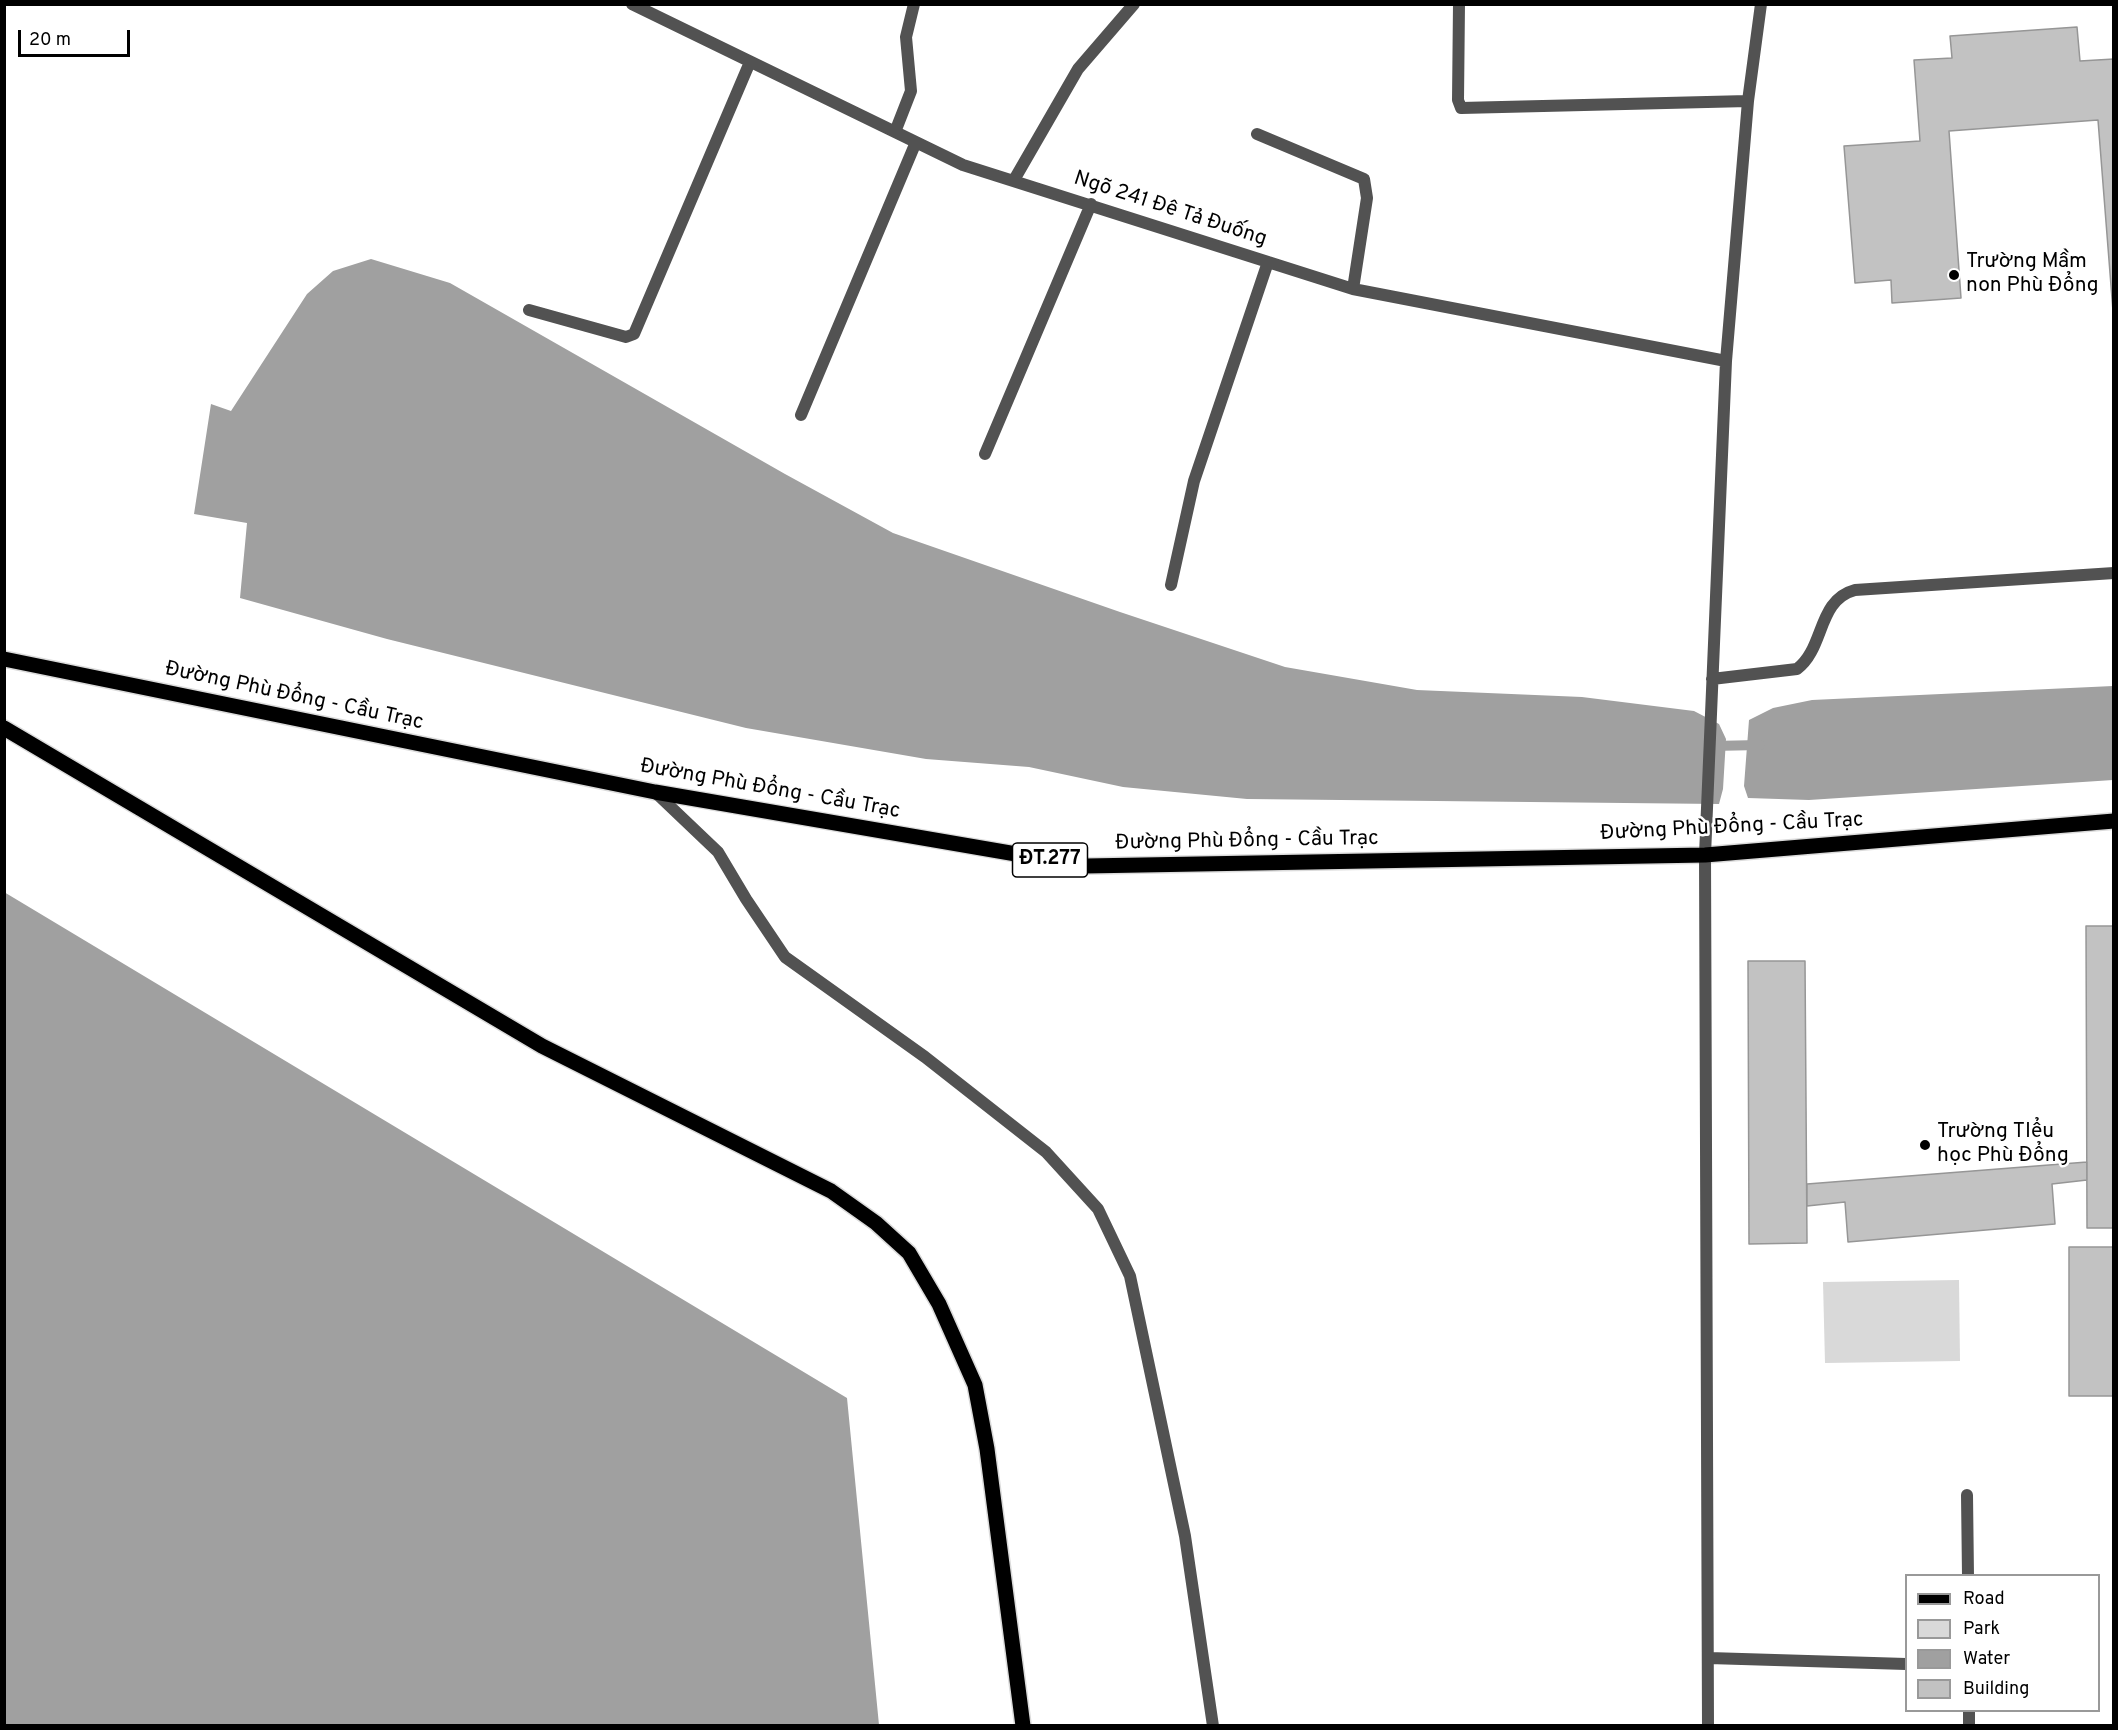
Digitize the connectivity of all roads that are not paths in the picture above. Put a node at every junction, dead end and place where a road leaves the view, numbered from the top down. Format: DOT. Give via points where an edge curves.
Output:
graph roads {
  1 [pos="632,4"];
  2 [pos="914,4"];
  3 [pos="1134,4"];
  4 [pos="1459,4"];
  5 [pos="1761,4"];
  6 [pos="750,62"];
  7 [pos="1749,100"];
  8 [pos="895,132"];
  9 [pos="1257,134"];
  10 [pos="916,142"];
  11 [pos="1014,180"];
  12 [pos="1091,204"];
  13 [pos="1268,262"];
  14 [pos="1353,289"];
  15 [pos="529,310"];
  16 [pos="1726,361"];
  17 [pos="801,415"];
  18 [pos="985,454"];
  19 [pos="2114,573"];
  20 [pos="1171,585"];
  21 [pos="4,659"];
  22 [pos="1712,679"];
  23 [pos="4,728"];
  24 [pos="655,792"];
  25 [pos="2114,821"];
  26 [pos="1705,855"];
  27 [pos="1966,1495"];
  28 [pos="1968,1574"];
  29 [pos="1709,1658"];
  30 [pos="1905,1664"];
  31 [pos="1023,1725"];
  32 [pos="1213,1725"];
  33 [pos="1708,1725"];
  1 -- 6 [label="street, Ngõ 241 Đê Tả Đuống"];
  2 -- 8 [label="street" via="906,37 911,91"];
  3 -- 11 [label="street" via="1078,69"];
  4 -- 7 [label="street" via="1461,108"];
  5 -- 7 [label="street"];
  6 -- 8 [label="street, Ngõ 241 Đê Tả Đuống"];
  6 -- 15 [label="street" via="634,333 626,337"];
  7 -- 16 [label="street"];
  8 -- 10 [label="street, Ngõ 241 Đê Tả Đuống"];
  9 -- 14 [label="street" via="1364,179 1367,198"];
  10 -- 11 [label="street, Ngõ 241 Đê Tả Đuống" via="963,165"];
  10 -- 17 [label="street"];
  11 -- 12 [label="street, Ngõ 241 Đê Tả Đuống"];
  12 -- 13 [label="street, Ngõ 241 Đê Tả Đuống"];
  12 -- 18 [label="street"];
  13 -- 14 [label="street, Ngõ 241 Đê Tả Đuống"];
  13 -- 20 [label="street" via="1194,481"];
  14 -- 16 [label="street, Ngõ 241 Đê Tả Đuống"];
  16 -- 22 [label="street"];
  19 -- 22 [label="street" via="1855,590 1832,604 1815,649 1797,669"];
  21 -- 24 [label="main road, Đường Phù Đổng - Cầu Trạc / ĐT.277"];
  22 -- 26 [label="street"];
  23 -- 31 [label="main road" via="542,1046 831,1191 909,1253 959,1343 975,1385"];
  24 -- 26 [label="main road, Đường Phù Đổng - Cầu Trạc / ĐT.277" via="1086,866"];
  24 -- 32 [label="street" via="718,852 785,957 925,1057 1046,1152 1098,1209 1130,1276 1185,1536"];
  25 -- 26 [label="main road, Đường Phù Đổng - Cầu Trạc / ĐT.277"];
  26 -- 29 [label="street"];
  27 -- 28 [label="street"];
  29 -- 30 [label="street"];
  29 -- 33 [label="street"];
}
